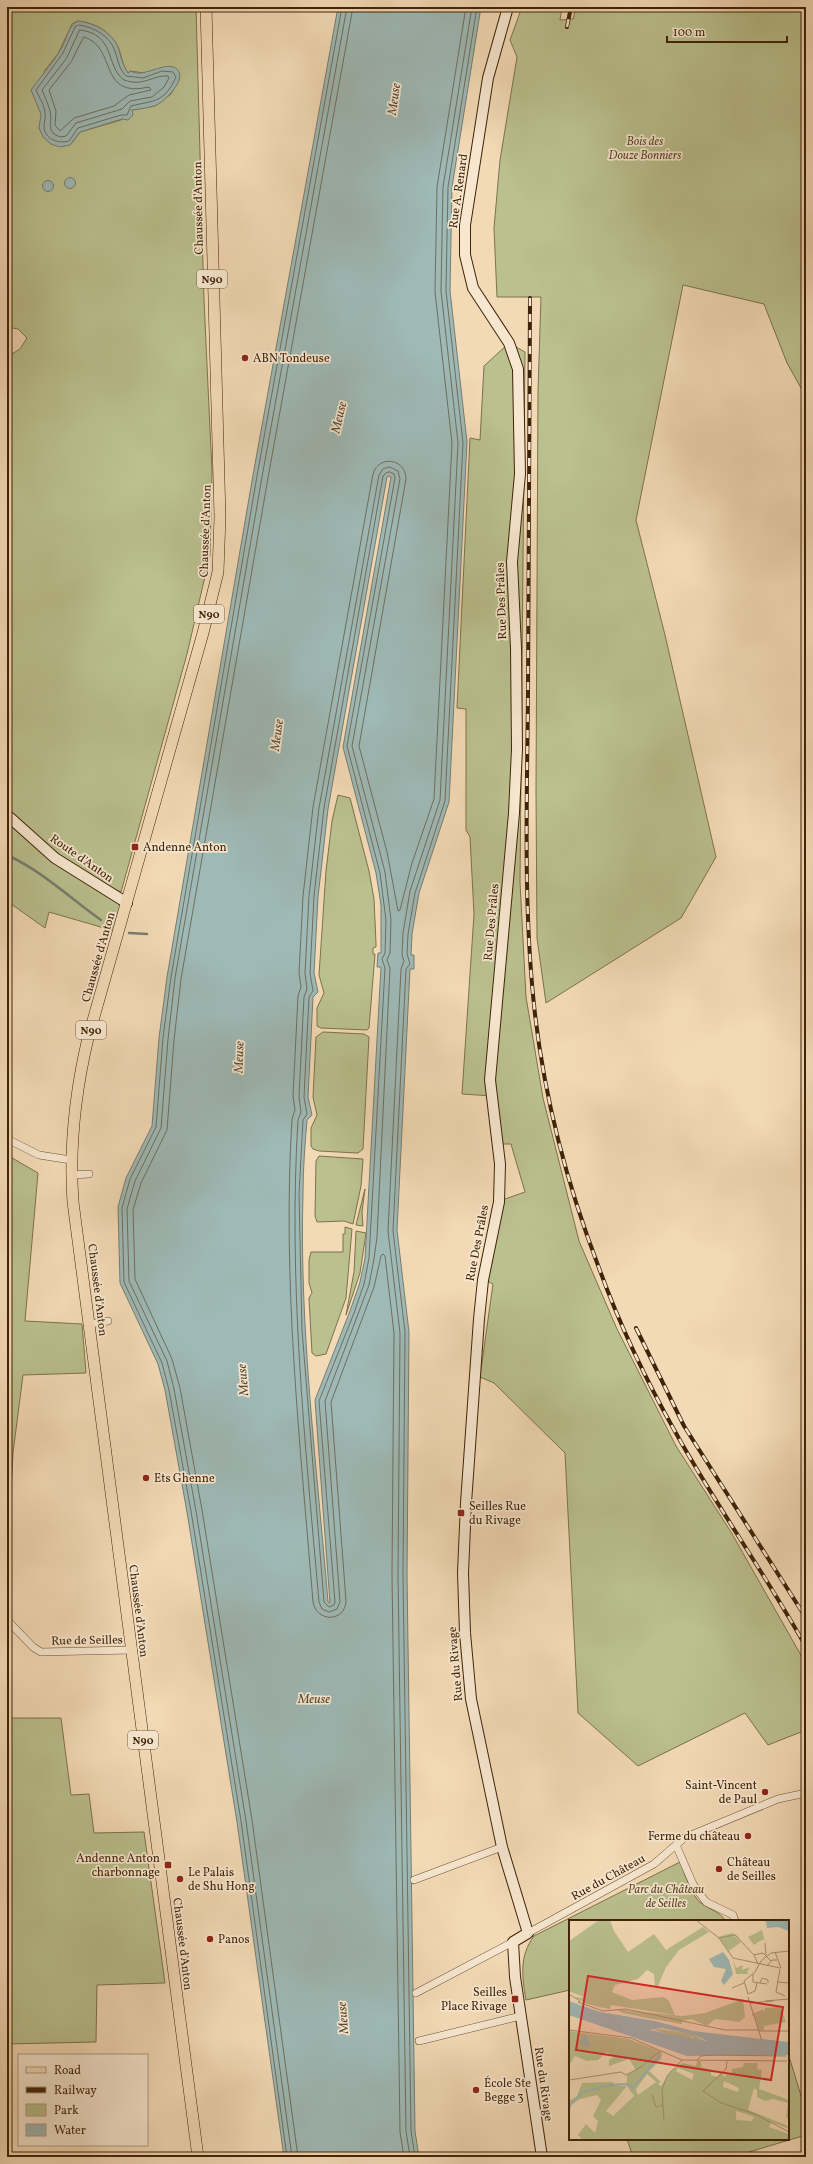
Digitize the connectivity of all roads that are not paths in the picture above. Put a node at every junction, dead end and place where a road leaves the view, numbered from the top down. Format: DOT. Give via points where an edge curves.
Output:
graph roads {
  1 [pos="206,7"];
  2 [pos="508,7"];
  3 [pos="518,369"];
  4 [pos="7,815"];
  5 [pos="127,903"];
  6 [pos="7,1139"];
  7 [pos="71,1160"];
  8 [pos="71,1174"];
  9 [pos="89,1174"];
  10 [pos="108,1321"];
  11 [pos="90,1324"];
  12 [pos="468,1476"];
  13 [pos="7,1620"];
  14 [pos="131,1650"];
  15 [pos="804,1794"];
  16 [pos="806,1802"];
  17 [pos="676,1844"];
  18 [pos="502,1848"];
  19 [pos="414,1880"];
  20 [pos="735,1920"];
  21 [pos="528,1933"];
  22 [pos="513,1942"];
  23 [pos="416,1993"];
  24 [pos="521,2016"];
  25 [pos="419,2041"];
  26 [pos="198,2157"];
  27 [pos="542,2157"];
  1 -- 5 [label="main road, Chaussée d'Anton / N90" via="219,474 219,565 205,626"];
  2 -- 3 [label="street, Rue A. Renard" via="488,78 465,225 466,255 473,288 509,343"];
  3 -- 12 [label="street, Rue Des Prâles" via="520,474 512,562 517,749 514,813 490,1080 500,1164 499,1202 482,1288"];
  4 -- 5 [label="street, Route d'Anton" via="55,858"];
  5 -- 7 [label="main road, Chaussée d'Anton / N90" via="78,1082"];
  6 -- 7 [label="street" via="39,1156"];
  7 -- 8 [label="main road, Chaussée d'Anton / N90"];
  8 -- 9 [label="street"];
  8 -- 11 [label="main road, Chaussée d'Anton / N90"];
  10 -- 11 [label="street"];
  11 -- 14 [label="main road, Chaussée d'Anton / N90"];
  12 -- 18 [label="street, Rue du Rivage" via="463,1573 470,1691"];
  13 -- 14 [label="street, Rue de Seilles" via="41,1652"];
  14 -- 26 [label="main road, Chaussée d'Anton / N90"];
  15 -- 16 [label="street"];
  15 -- 17 [label="street, Rue du Château" via="772,1802 684,1838"];
  17 -- 20 [label="street" via="693,1884 706,1902 733,1915"];
  17 -- 21 [label="street, Rue du Château" via="654,1864"];
  18 -- 19 [label="street"];
  18 -- 21 [label="street, Rue du Rivage"];
  21 -- 22 [label="street"];
  22 -- 23 [label="street"];
  22 -- 24 [label="street, Rue du Rivage"];
  24 -- 25 [label="street"];
  24 -- 27 [label="street, Rue du Rivage"];
}
